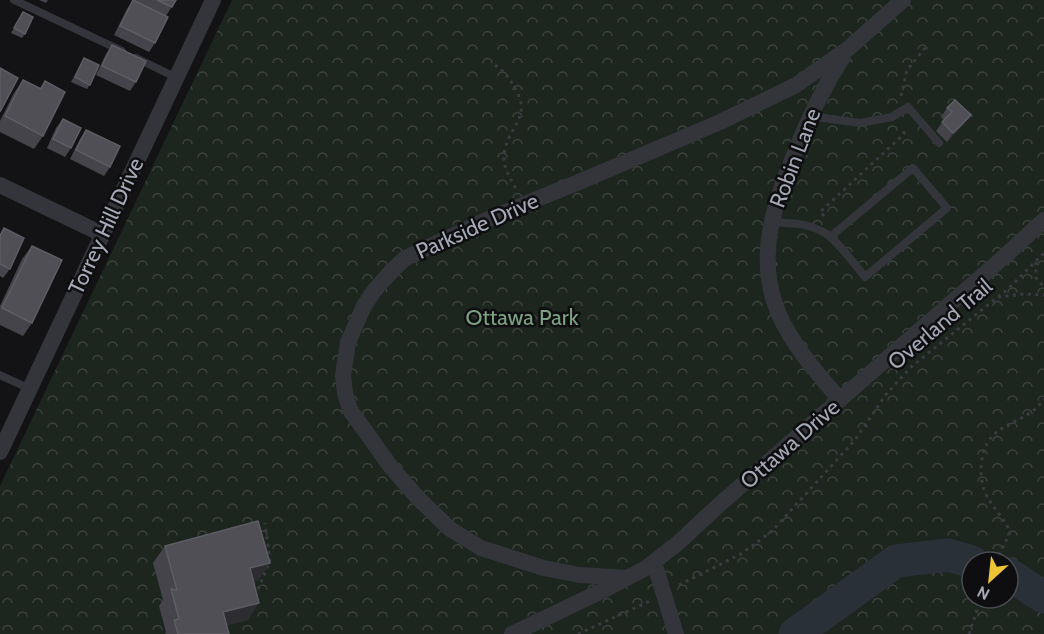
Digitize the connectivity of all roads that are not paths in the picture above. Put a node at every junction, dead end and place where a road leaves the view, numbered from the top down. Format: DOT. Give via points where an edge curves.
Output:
graph roads {
  1 [pos="14,0"];
  2 [pos="213,0"];
  3 [pos="903,0"];
  4 [pos="849,48"];
  5 [pos="177,78"];
  6 [pos="810,116"];
  7 [pos="939,143"];
  8 [pos="0,186"];
  9 [pos="1044,220"];
  10 [pos="771,222"];
  11 [pos="102,234"];
  12 [pos="833,234"];
  13 [pos="0,375"];
  14 [pos="30,389"];
  15 [pos="840,399"];
  16 [pos="0,452"];
  17 [pos="654,562"];
  18 [pos="627,578"];
  19 [pos="512,634"];
  20 [pos="676,634"];
  1 -- 5 [label="lane"];
  2 -- 5 [label="street, Torrey Hill Drive"];
  3 -- 4 [label="street, Parkside Drive"];
  4 -- 6 [label="street, Robin Lane"];
  4 -- 18 [label="street, Parkside Drive" via="796,85 750,108 404,259 374,291 348,342 343,376 350,410 391,467 450,529 481,548 544,568"];
  5 -- 11 [label="street, Torrey Hill Drive"];
  6 -- 7 [label="lane" via="860,123 892,117 908,107"];
  6 -- 10 [label="street, Robin Lane"];
  8 -- 11 [label="street"];
  9 -- 15 [label="street, Ottawa Drive"];
  10 -- 12 [label="lane" via="809,226"];
  10 -- 15 [label="street, Robin Lane" via="768,276 774,302 801,351"];
  11 -- 14 [label="street, Torrey Hill Drive"];
  12 -- 12 [label="lane" via="866,277 947,208 913,168"];
  13 -- 14 [label="lane"];
  14 -- 16 [label="street, Torrey Hill Drive"];
  15 -- 17 [label="street, Ottawa Drive"];
  17 -- 18 [label="street, Ottawa Drive"];
  17 -- 20 [label="street"];
  18 -- 19 [label="street, Ottawa Drive"];
}
